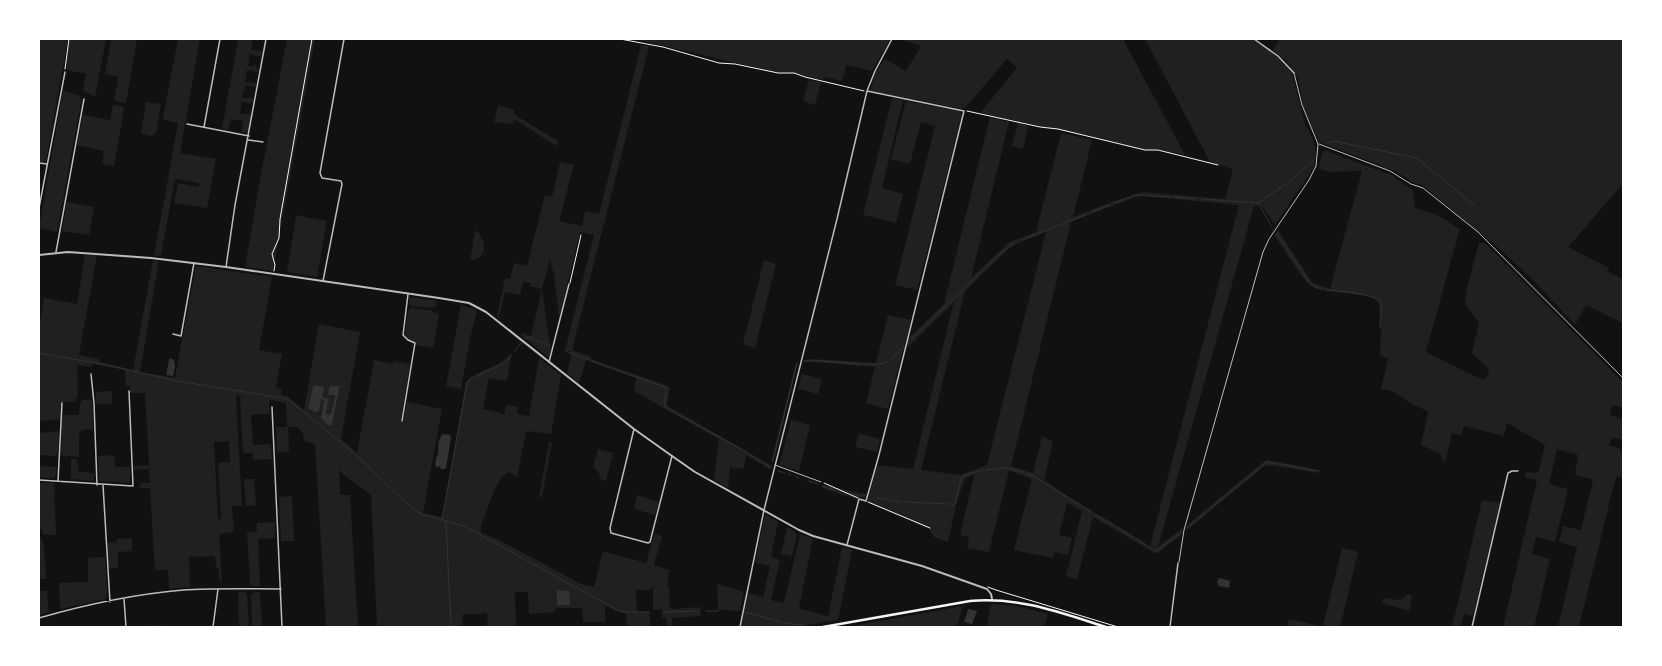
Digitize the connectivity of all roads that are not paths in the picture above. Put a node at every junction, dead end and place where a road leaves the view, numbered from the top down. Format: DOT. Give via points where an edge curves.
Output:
graph roads {
  1 [pos="220,39"];
  2 [pos="266,39"];
  3 [pos="344,39"];
  4 [pos="892,39"];
  5 [pos="1254,39"];
  6 [pos="65,72"];
  7 [pos="1294,74"];
  8 [pos="867,92"];
  9 [pos="84,99"];
  10 [pos="187,124"];
  11 [pos="204,127"];
  12 [pos="249,136"];
  13 [pos="248,140"];
  14 [pos="263,142"];
  15 [pos="1318,144"];
  16 [pos="39,163"];
  17 [pos="47,164"];
  18 [pos="39,208"];
  19 [pos="56,252"];
  20 [pos="39,254"];
  21 [pos="194,263"];
  22 [pos="226,267"];
  23 [pos="324,282"];
  24 [pos="569,284"];
  25 [pos="408,294"];
  26 [pos="173,334"];
  27 [pos="549,362"];
  28 [pos="91,374"];
  29 [pos="1623,378"];
  30 [pos="129,391"];
  31 [pos="62,403"];
  32 [pos="272,407"];
  33 [pos="402,421"];
  34 [pos="634,429"];
  35 [pos="672,456"];
  36 [pos="775,465"];
  37 [pos="1518,471"];
  38 [pos="39,480"];
  39 [pos="58,481"];
  40 [pos="821,482"];
  41 [pos="97,484"];
  42 [pos="103,485"];
  43 [pos="764,510"];
  44 [pos="847,545"];
  45 [pos="1178,562"];
  46 [pos="218,589"];
  47 [pos="281,589"];
  48 [pos="124,599"];
  49 [pos="992,599"];
  50 [pos="110,602"];
  51 [pos="39,618"];
  52 [pos="126,627"];
  53 [pos="213,627"];
  54 [pos="282,627"];
  55 [pos="471,627"];
  56 [pos="483,627"];
  57 [pos="740,627"];
  58 [pos="823,627"];
  59 [pos="1106,627"];
  60 [pos="1170,627"];
  61 [pos="1472,627"];
  1 -- 11 [label="street"];
  2 -- 12 [label="street"];
  3 -- 23 [label="street" via="320,173 322,178 341,181 342,184"];
  4 -- 8 [label="street"];
  5 -- 7 [label="street" via="1278,56"];
  6 -- 17 [label="street"];
  7 -- 15 [label="lane" via="1302,105"];
  8 -- 36 [label="street"];
  8 -- 44 [label="street" via="964,110 866,501 860,498"];
  9 -- 19 [label="street"];
  10 -- 11 [label="street"];
  11 -- 12 [label="street"];
  12 -- 13 [label="street"];
  13 -- 14 [label="street"];
  13 -- 22 [label="street"];
  15 -- 29 [label="lane" via="1390,171 1423,188 1478,232"];
  15 -- 45 [label="lane" via="1313,174 1263,252 1184,530"];
  16 -- 17 [label="street"];
  17 -- 18 [label="street"];
  19 -- 20 [label="street"];
  19 -- 21 [label="street" via="86,252"];
  21 -- 22 [label="street"];
  21 -- 26 [label="street" via="181,336"];
  22 -- 23 [label="street"];
  23 -- 25 [label="street"];
  24 -- 27 [label="street"];
  25 -- 27 [label="street" via="463,302 478,307"];
  25 -- 33 [label="street" via="403,335 415,343"];
  27 -- 34 [label="street"];
  28 -- 41 [label="street"];
  30 -- 42 [label="street" via="132,486"];
  31 -- 39 [label="street"];
  32 -- 47 [label="street"];
  34 -- 35 [label="street"];
  34 -- 35 [label="street" via="610,528 611,533 649,543"];
  35 -- 43 [label="street" via="695,472"];
  36 -- 40 [label="lane"];
  36 -- 43 [label="street"];
  37 -- 61 [label="street" via="1508,473"];
  38 -- 39 [label="street"];
  39 -- 41 [label="street"];
  41 -- 42 [label="street"];
  42 -- 50 [label="street"];
  43 -- 44 [label="street" via="799,530"];
  43 -- 57 [label="street"];
  44 -- 49 [label="street" via="986,587"];
  45 -- 60 [label="street"];
  46 -- 47 [label="street"];
  46 -- 48 [label="street" via="177,591"];
  46 -- 53 [label="street"];
  47 -- 54 [label="street"];
  48 -- 50 [label="street"];
  48 -- 52 [label="street"];
  49 -- 58 [label="main road"];
  49 -- 59 [label="main road" via="1036,605"];
  50 -- 51 [label="street"];
  55 -- 56 [label="street"];
}
